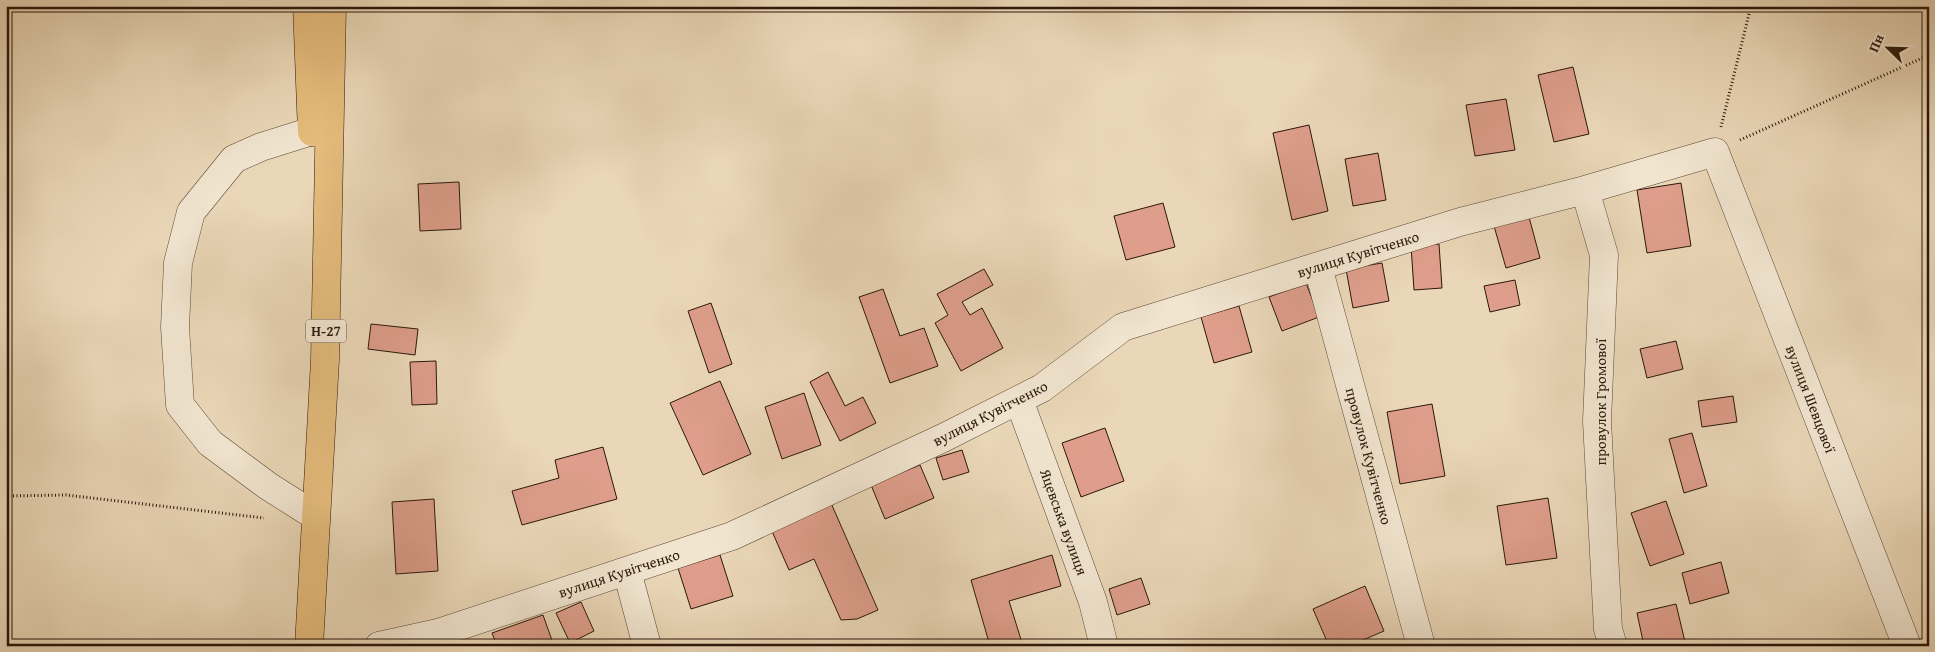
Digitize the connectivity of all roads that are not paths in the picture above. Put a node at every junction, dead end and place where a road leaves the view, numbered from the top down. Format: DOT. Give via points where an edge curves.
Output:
graph roads {
  1 [pos="307,6"];
  2 [pos="332,6"];
  3 [pos="321,131"];
  4 [pos="1714,152"];
  5 [pos="1585,190"];
  6 [pos="1318,267"];
  7 [pos="1019,400"];
  8 [pos="311,517"];
  9 [pos="628,571"];
  10 [pos="304,646"];
  11 [pos="309,646"];
  12 [pos="379,646"];
  13 [pos="647,646"];
  14 [pos="1104,646"];
  15 [pos="1421,646"];
  16 [pos="1613,646"];
  17 [pos="1907,646"];
  1 -- 3 [label="main road, Н-27"];
  2 -- 3 [label="main road, Н-27"];
  3 -- 8 [label="main road, Н-27" via="325,360"];
  3 -- 8 [label="street" via="261,147 234,160 191,212 178,263 175,326 180,405 210,443"];
  4 -- 5 [label="street, вулиця Кувітченко"];
  4 -- 17 [label="street, вулиця Шевцової"];
  5 -- 6 [label="street, вулиця Кувітченко" via="1460,222"];
  5 -- 16 [label="street, провулок Громової" via="1604,255 1597,421 1608,629"];
  6 -- 7 [label="street, вулиця Кувітченко" via="1123,327 1042,388"];
  6 -- 15 [label="street, провулок Кувітченко"];
  7 -- 9 [label="street, вулиця Кувітченко" via="732,536"];
  7 -- 14 [label="street, Яцевська вулиця" via="1093,602"];
  8 -- 10 [label="main road, Н-27"];
  8 -- 11 [label="main road, Н-27"];
  9 -- 12 [label="street, вулиця Кувітченко" via="438,633"];
  9 -- 13 [label="street"];
}
